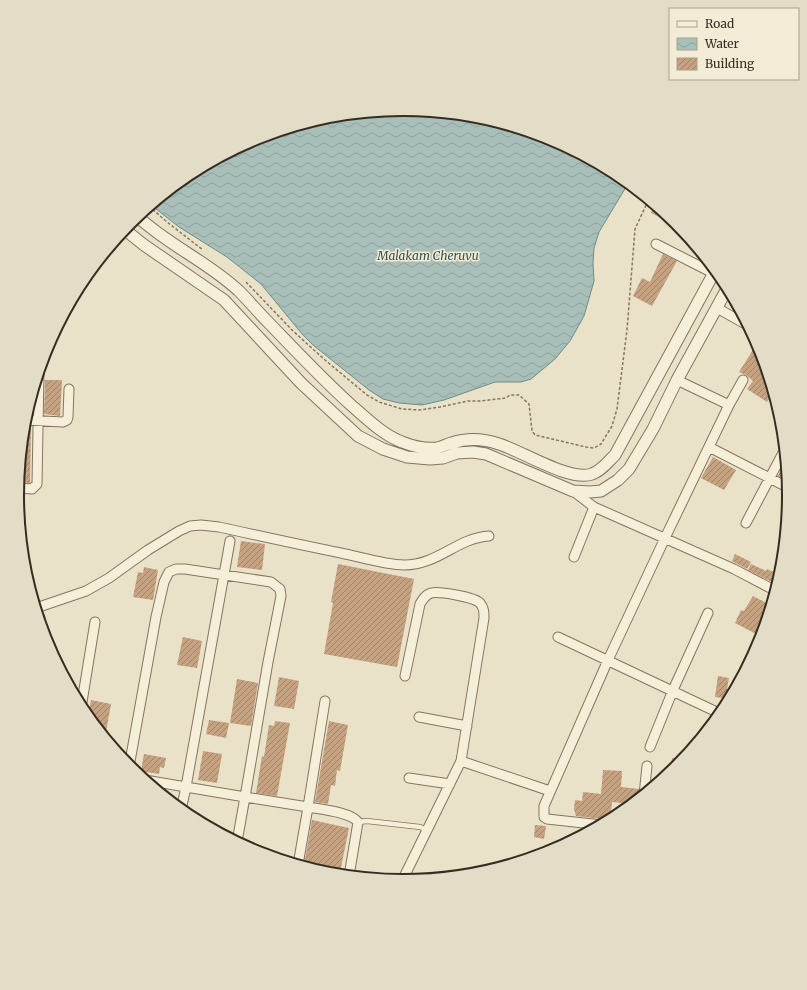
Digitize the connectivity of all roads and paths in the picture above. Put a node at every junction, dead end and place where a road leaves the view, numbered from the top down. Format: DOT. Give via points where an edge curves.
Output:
graph roads {
  1 [pos="647,204"];
  2 [pos="153,210"];
  3 [pos="141,221"];
  4 [pos="129,234"];
  5 [pos="656,244"];
  6 [pos="204,251"];
  7 [pos="708,268"];
  8 [pos="712,274"];
  9 [pos="241,279"];
  10 [pos="725,293"];
  11 [pos="717,308"];
  12 [pos="741,322"];
  13 [pos="677,380"];
  14 [pos="743,380"];
  15 [pos="69,389"];
  16 [pos="38,393"];
  17 [pos="729,405"];
  18 [pos="31,421"];
  19 [pos="37,421"];
  20 [pos="487,440"];
  21 [pos="419,447"];
  22 [pos="709,447"];
  23 [pos="486,454"];
  24 [pos="781,456"];
  25 [pos="416,458"];
  26 [pos="769,478"];
  27 [pos="783,485"];
  28 [pos="24,488"];
  29 [pos="573,491"];
  30 [pos="594,507"];
  31 [pos="746,523"];
  32 [pos="489,536"];
  33 [pos="665,538"];
  34 [pos="230,541"];
  35 [pos="574,557"];
  36 [pos="225,574"];
  37 [pos="771,588"];
  38 [pos="41,606"];
  39 [pos="708,613"];
  40 [pos="95,622"];
  41 [pos="558,637"];
  42 [pos="608,660"];
  43 [pos="405,676"];
  44 [pos="673,690"];
  45 [pos="83,697"];
  46 [pos="325,702"];
  47 [pos="715,711"];
  48 [pos="419,716"];
  49 [pos="467,726"];
  50 [pos="650,747"];
  51 [pos="131,758"];
  52 [pos="461,760"];
  53 [pos="647,766"];
  54 [pos="410,778"];
  55 [pos="155,782"];
  56 [pos="450,784"];
  57 [pos="186,787"];
  58 [pos="645,788"];
  59 [pos="550,791"];
  60 [pos="245,797"];
  61 [pos="182,803"];
  62 [pos="308,807"];
  63 [pos="358,822"];
  64 [pos="587,827"];
  65 [pos="427,830"];
  66 [pos="238,836"];
  67 [pos="299,860"];
  68 [pos="350,870"];
  69 [pos="405,874"];
  1 -- 9 [label="path" via="635,229 627,330 617,409 606,437 594,448 535,435 532,431 529,404 519,394 419,410 379,402 325,360"];
  2 -- 6 [label="path"];
  3 -- 21 [label="street" via="238,290 330,387 368,420 401,441"];
  4 -- 25 [label="street" via="224,300 301,383 358,436 383,449"];
  5 -- 7 [label="street"];
  8 -- 20 [label="street" via="615,455 602,468 592,474 581,476"];
  10 -- 11 [label="street"];
  11 -- 12 [label="street"];
  11 -- 13 [label="street"];
  13 -- 17 [label="street"];
  13 -- 29 [label="street" via="653,429 629,469 601,491"];
  14 -- 17 [label="street"];
  15 -- 19 [label="street" via="67,420"];
  16 -- 19 [label="street"];
  17 -- 22 [label="street"];
  18 -- 19 [label="street"];
  19 -- 28 [label="street" via="37,484 32,489"];
  20 -- 21 [label="street" via="471,439 437,448"];
  20 -- 23 [label="street"];
  21 -- 25 [label="street"];
  22 -- 26 [label="street"];
  22 -- 33 [label="street"];
  23 -- 25 [label="street" via="473,452 457,453 443,458"];
  23 -- 29 [label="street"];
  24 -- 26 [label="street"];
  26 -- 27 [label="street"];
  26 -- 31 [label="street"];
  29 -- 30 [label="street"];
  30 -- 33 [label="street"];
  30 -- 35 [label="street"];
  32 -- 38 [label="street" via="469,540 433,560 404,565 219,527 190,526 86,591"];
  33 -- 37 [label="street"];
  33 -- 42 [label="street"];
  34 -- 36 [label="street"];
  36 -- 51 [label="street" via="185,569 169,572 156,616"];
  36 -- 57 [label="street"];
  36 -- 60 [label="street" via="270,582 280,589 281,596"];
  39 -- 44 [label="street"];
  40 -- 45 [label="street"];
  41 -- 42 [label="street"];
  42 -- 44 [label="street"];
  42 -- 59 [label="street"];
  43 -- 49 [label="street" via="420,604 425,596 438,592 472,598 480,602 484,609 484,618"];
  44 -- 47 [label="street"];
  44 -- 50 [label="street"];
  46 -- 62 [label="street"];
  48 -- 49 [label="street"];
  49 -- 52 [label="street"];
  52 -- 56 [label="street"];
  52 -- 59 [label="street"];
  53 -- 58 [label="street"];
  54 -- 56 [label="street"];
  55 -- 57 [label="street"];
  56 -- 65 [label="street"];
  57 -- 60 [label="street"];
  57 -- 61 [label="street"];
  59 -- 64 [label="street" via="544,806 544,817"];
  60 -- 62 [label="street"];
  60 -- 66 [label="street"];
  62 -- 63 [label="street" via="348,815 356,818"];
  62 -- 67 [label="street"];
  63 -- 65 [label="lane" via="420,827"];
  63 -- 68 [label="street"];
  65 -- 69 [label="street"];
}
